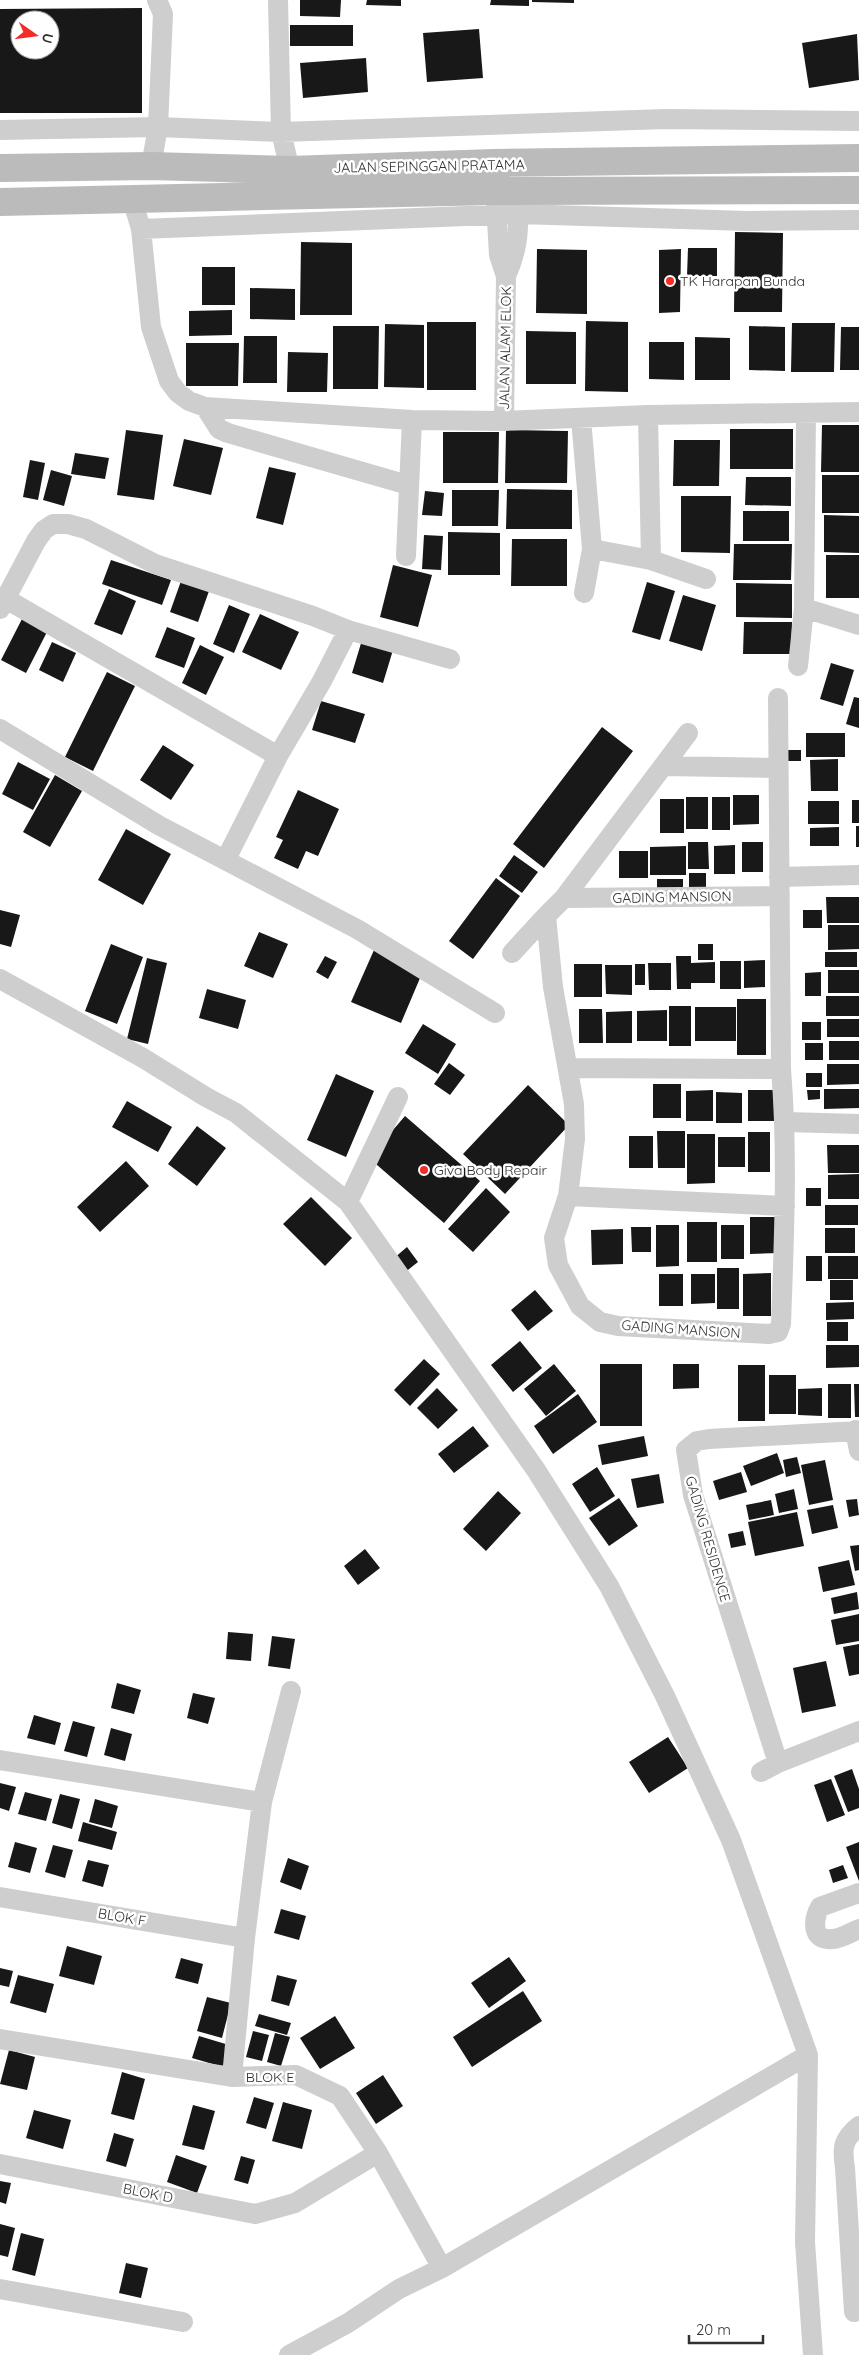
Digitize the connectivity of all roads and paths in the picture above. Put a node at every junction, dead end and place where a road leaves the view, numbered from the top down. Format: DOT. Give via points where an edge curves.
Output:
graph roads {
  1 [pos="157,0"];
  2 [pos="278,0"];
  3 [pos="859,121"];
  4 [pos="158,127"];
  5 [pos="0,130"];
  6 [pos="281,132"];
  7 [pos="859,158"];
  8 [pos="504,164"];
  9 [pos="151,166"];
  10 [pos="0,168"];
  11 [pos="290,170"];
  12 [pos="859,190"];
  13 [pos="143,199"];
  14 [pos="0,202"];
  15 [pos="507,203"];
  16 [pos="859,220"];
  17 [pos="141,229"];
  18 [pos="205,406"];
  19 [pos="859,412"];
  20 [pos="806,413"];
  21 [pos="648,415"];
  22 [pos="581,418"];
  23 [pos="412,420"];
  24 [pos="504,421"];
  25 [pos="408,485"];
  26 [pos="592,549"];
  27 [pos="406,556"];
  28 [pos="651,560"];
  29 [pos="706,579"];
  30 [pos="584,593"];
  31 [pos="3,604"];
  32 [pos="804,608"];
  33 [pos="859,625"];
  34 [pos="348,630"];
  35 [pos="450,659"];
  36 [pos="798,666"];
  37 [pos="778,698"];
  38 [pos="0,729"];
  39 [pos="688,734"];
  40 [pos="278,756"];
  41 [pos="666,766"];
  42 [pos="777,768"];
  43 [pos="226,859"];
  44 [pos="859,875"];
  45 [pos="780,886"];
  46 [pos="564,898"];
  47 [pos="546,916"];
  48 [pos="512,953"];
  49 [pos="0,979"];
  50 [pos="495,1013"];
  51 [pos="569,1068"];
  52 [pos="781,1068"];
  53 [pos="398,1096"];
  54 [pos="786,1122"];
  55 [pos="859,1124"];
  56 [pos="568,1196"];
  57 [pos="348,1202"];
  58 [pos="785,1206"];
  59 [pos="857,1430"];
  60 [pos="859,1451"];
  61 [pos="291,1691"];
  62 [pos="859,1731"];
  63 [pos="0,1760"];
  64 [pos="262,1802"];
  65 [pos="859,1893"];
  66 [pos="0,1897"];
  67 [pos="859,1929"];
  68 [pos="245,1938"];
  69 [pos="0,2039"];
  70 [pos="808,2054"];
  71 [pos="232,2077"];
  72 [pos="859,2126"];
  73 [pos="842,2150"];
  74 [pos="378,2153"];
  75 [pos="0,2164"];
  76 [pos="859,2169"];
  77 [pos="442,2268"];
  78 [pos="0,2289"];
  79 [pos="854,2312"];
  80 [pos="183,2322"];
  81 [pos="289,2355"];
  82 [pos="813,2355"];
  1 -- 4 [label="street" via="162,14"];
  2 -- 6 [label="street"];
  3 -- 6 [label="street" via="666,119"];
  4 -- 5 [label="street"];
  4 -- 6 [label="street"];
  4 -- 9 [label="street"];
  6 -- 11 [label="street"];
  7 -- 8 [label="street, JALAN SEPINGGAN PRATAMA"];
  8 -- 11 [label="street, JALAN SEPINGGAN PRATAMA"];
  8 -- 15 [label="street"];
  9 -- 10 [label="street, JALAN SEPINGGAN PRATAMA"];
  9 -- 11 [label="street, JALAN SEPINGGAN PRATAMA"];
  9 -- 13 [label="street"];
  12 -- 15 [label="street, JALAN SEPINGGAN PRATAMA"];
  13 -- 14 [label="street, JALAN SEPINGGAN PRATAMA"];
  13 -- 15 [label="street, JALAN SEPINGGAN PRATAMA"];
  13 -- 17 [label="street"];
  15 -- 16 [label="street" via="747,221"];
  15 -- 17 [label="street"];
  15 -- 24 [label="street, JALAN ALAM ELOK" via="498,255 506,276"];
  17 -- 18 [label="street" via="150,327 169,381 183,397"];
  18 -- 23 [label="street"];
  18 -- 25 [label="street" via="219,429 228,433"];
  19 -- 20 [label="street"];
  20 -- 21 [label="street"];
  20 -- 32 [label="street"];
  21 -- 22 [label="street"];
  21 -- 28 [label="street"];
  22 -- 24 [label="street"];
  22 -- 26 [label="street"];
  23 -- 24 [label="street"];
  23 -- 25 [label="street"];
  25 -- 27 [label="street"];
  26 -- 28 [label="street"];
  26 -- 30 [label="street"];
  28 -- 29 [label="street"];
  31 -- 34 [label="street" via="44,530 53,524 68,524 86,529 155,564"];
  31 -- 40 [label="street"];
  32 -- 33 [label="street"];
  32 -- 36 [label="street"];
  34 -- 35 [label="street"];
  34 -- 40 [label="street"];
  37 -- 42 [label="street, GADING MANSION"];
  38 -- 43 [label="street" via="160,826"];
  39 -- 41 [label="street"];
  40 -- 43 [label="street"];
  41 -- 42 [label="street"];
  41 -- 46 [label="street"];
  42 -- 45 [label="street, GADING MANSION"];
  43 -- 50 [label="street" via="357,930"];
  44 -- 45 [label="street"];
  45 -- 46 [label="street, GADING MANSION"];
  45 -- 52 [label="street, GADING MANSION"];
  46 -- 47 [label="street"];
  47 -- 48 [label="street"];
  47 -- 51 [label="street, GADING MANSION" via="553,987"];
  49 -- 57 [label="street" via="236,1113"];
  51 -- 52 [label="street"];
  51 -- 56 [label="street, GADING MANSION" via="575,1139"];
  52 -- 54 [label="street, GADING MANSION"];
  53 -- 57 [label="street"];
  54 -- 55 [label="street"];
  54 -- 58 [label="street, GADING MANSION"];
  56 -- 58 [label="street"];
  56 -- 58 [label="street, GADING MANSION" via="554,1238 558,1265 580,1306 600,1322 618,1326 769,1334 778,1332 781,1324"];
  57 -- 70 [label="street" via="536,1470 609,1586 665,1696 731,1840"];
  59 -- 60 [label="street, GADING RESIDENCE"];
  59 -- 62 [label="street, GADING RESIDENCE" via="709,1439 697,1441 686,1450 693,1495 769,1768"];
  61 -- 64 [label="street"];
  63 -- 64 [label="street"];
  64 -- 68 [label="street"];
  65 -- 67 [label="street" via="820,1907 814,1924 816,1934 823,1938 833,1939"];
  66 -- 68 [label="street, BLOK F"];
  68 -- 71 [label="street"];
  69 -- 71 [label="street, BLOK E"];
  70 -- 77 [label="street"];
  70 -- 82 [label="street" via="806,2242"];
  71 -- 74 [label="street, BLOK E" via="296,2075 340,2096"];
  72 -- 73 [label="street" via="846,2140"];
  73 -- 76 [label="street"];
  73 -- 79 [label="street"];
  74 -- 75 [label="street, BLOK D" via="296,2203 255,2214"];
  74 -- 77 [label="street, BLOK E"];
  77 -- 81 [label="street" via="399,2289 348,2323"];
  78 -- 80 [label="street"];
}
